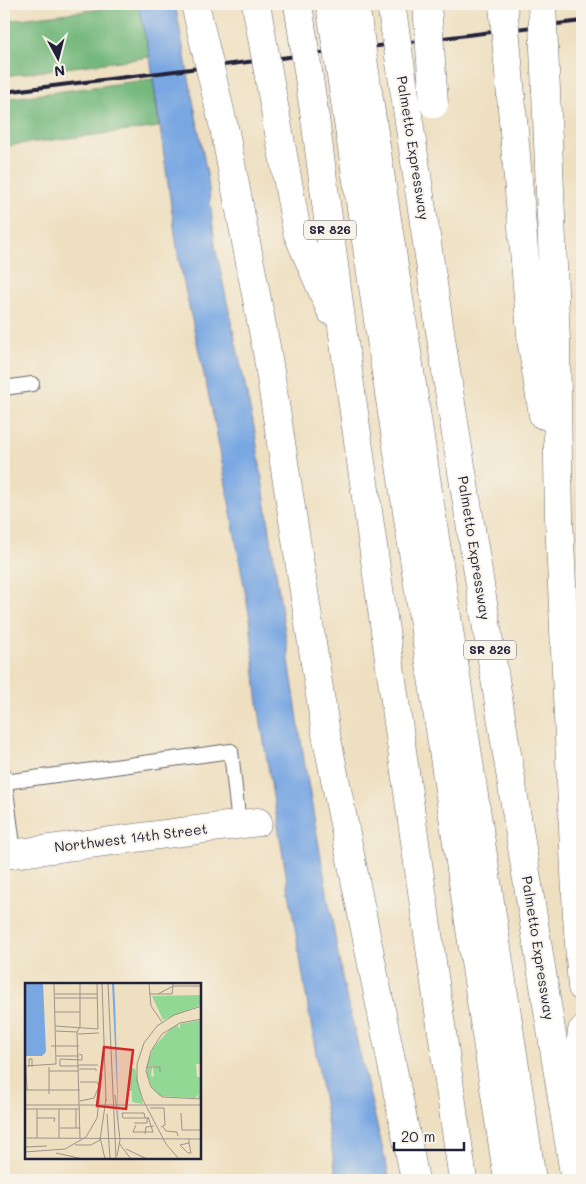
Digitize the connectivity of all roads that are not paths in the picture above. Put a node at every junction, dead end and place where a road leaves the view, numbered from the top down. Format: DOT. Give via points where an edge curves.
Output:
graph roads {
  1 [pos="195,4"];
  2 [pos="256,4"];
  3 [pos="298,4"];
  4 [pos="330,4"];
  5 [pos="355,4"];
  6 [pos="391,4"];
  7 [pos="427,4"];
  8 [pos="503,4"];
  9 [pos="542,4"];
  10 [pos="359,114"];
  11 [pos="416,166"];
  12 [pos="344,342"];
  13 [pos="32,384"];
  14 [pos="4,388"];
  15 [pos="559,518"];
  16 [pos="4,778"];
  17 [pos="248,823"];
  18 [pos="9,854"];
  19 [pos="582,987"];
  20 [pos="582,1031"];
  21 [pos="568,1134"];
  22 [pos="415,1180"];
  23 [pos="463,1180"];
  24 [pos="508,1180"];
  25 [pos="532,1180"];
  26 [pos="575,1180"];
  1 -- 22 [label="main road, bridge" via="226,132 267,352 326,734"];
  2 -- 12 [label="main road, bridge" via="297,232"];
  3 -- 12 [label="main road, SR 826, bridge"];
  4 -- 10 [label="main road, bridge"];
  5 -- 10 [label="main road, bridge"];
  6 -- 11 [label="main road, Palmetto Expressway / SR 826, bridge"];
  7 -- 11 [label="main road, bridge" via="434,104"];
  8 -- 15 [label="main road, bridge" via="532,345"];
  9 -- 15 [label="main road, bridge" via="556,341"];
  10 -- 24 [label="main road"];
  10 -- 25 [label="main road"];
  11 -- 21 [label="main road, Palmetto Expressway / SR 826" via="448,388"];
  12 -- 23 [label="main road, SR 826"];
  13 -- 14 [label="lane"];
  15 -- 19 [label="main road"];
  16 -- 17 [label="lane" via="231,751"];
  16 -- 18 [label="lane"];
  17 -- 18 [label="main road, Northwest 14th Street"];
  20 -- 21 [label="main road"];
  21 -- 26 [label="main road, Palmetto Expressway / SR 826"];
}
